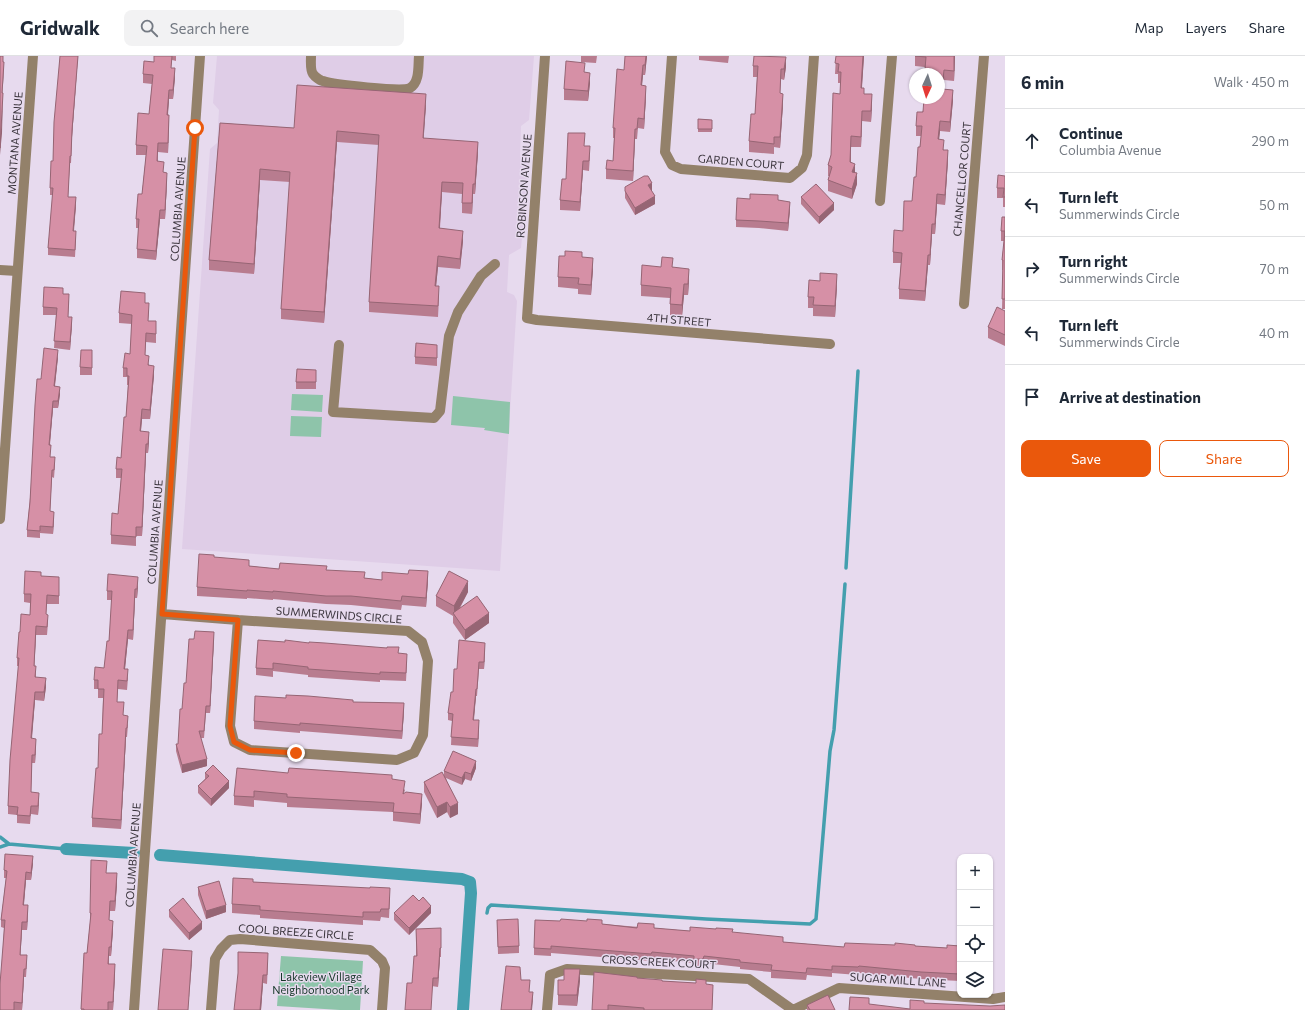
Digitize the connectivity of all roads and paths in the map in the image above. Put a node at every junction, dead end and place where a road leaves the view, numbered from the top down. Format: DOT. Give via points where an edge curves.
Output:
graph roads {
  1 [pos="33,56"];
  2 [pos="200,56"];
  3 [pos="311,56"];
  4 [pos="419,56"];
  5 [pos="545,56"];
  6 [pos="672,56"];
  7 [pos="814,56"];
  8 [pos="892,56"];
  9 [pos="984,56"];
  10 [pos="880,200"];
  11 [pos="495,264"];
  12 [pos="0,270"];
  13 [pos="17,271"];
  14 [pos="964,304"];
  15 [pos="527,318"];
  16 [pos="830,344"];
  17 [pos="339,345"];
  18 [pos="0,519"];
  19 [pos="162,614"];
  20 [pos="238,620"];
  21 [pos="1005,997"];
  22 [pos="134,1010"];
  23 [pos="211,1010"];
  24 [pos="382,1010"];
  25 [pos="547,1010"];
  26 [pos="793,1010"];
  1 -- 13 [label="street, MONTANA AVENUE"];
  2 -- 19 [label="street, COLUMBIA AVENUE"];
  3 -- 4 [label="street" via="313,74 323,81 403,90 410,88 418,76"];
  5 -- 15 [label="street, ROBINSON AVENUE"];
  6 -- 7 [label="street, GARDEN COURT" via="665,152 672,165 681,169 790,178 802,168 807,155"];
  8 -- 10 [label="street"];
  9 -- 14 [label="street, CHANCELLOR COURT"];
  11 -- 17 [label="street" via="480,276 458,312 449,336 440,411 434,418 333,412"];
  12 -- 13 [label="street"];
  13 -- 18 [label="street, MONTANA AVENUE"];
  15 -- 16 [label="street, 4TH STREET"];
  19 -- 20 [label="street, SUMMERWINDS CIRCLE"];
  19 -- 22 [label="street, COLUMBIA AVENUE"];
  20 -- 20 [label="street, SUMMERWINDS CIRCLE" via="230,726 234,742 250,750 397,760 414,753 423,735 428,662 422,642 408,631"];
  21 -- 26 [label="street, SUGAR MILL LANE" via="993,999 838,988"];
  23 -- 24 [label="street, COOL BREEZE CIRCLE" via="215,959 230,940 240,939 370,950 382,961 385,968"];
  25 -- 26 [label="street, CROSS CREEK COURT" via="550,975 567,970 749,979"];
}
